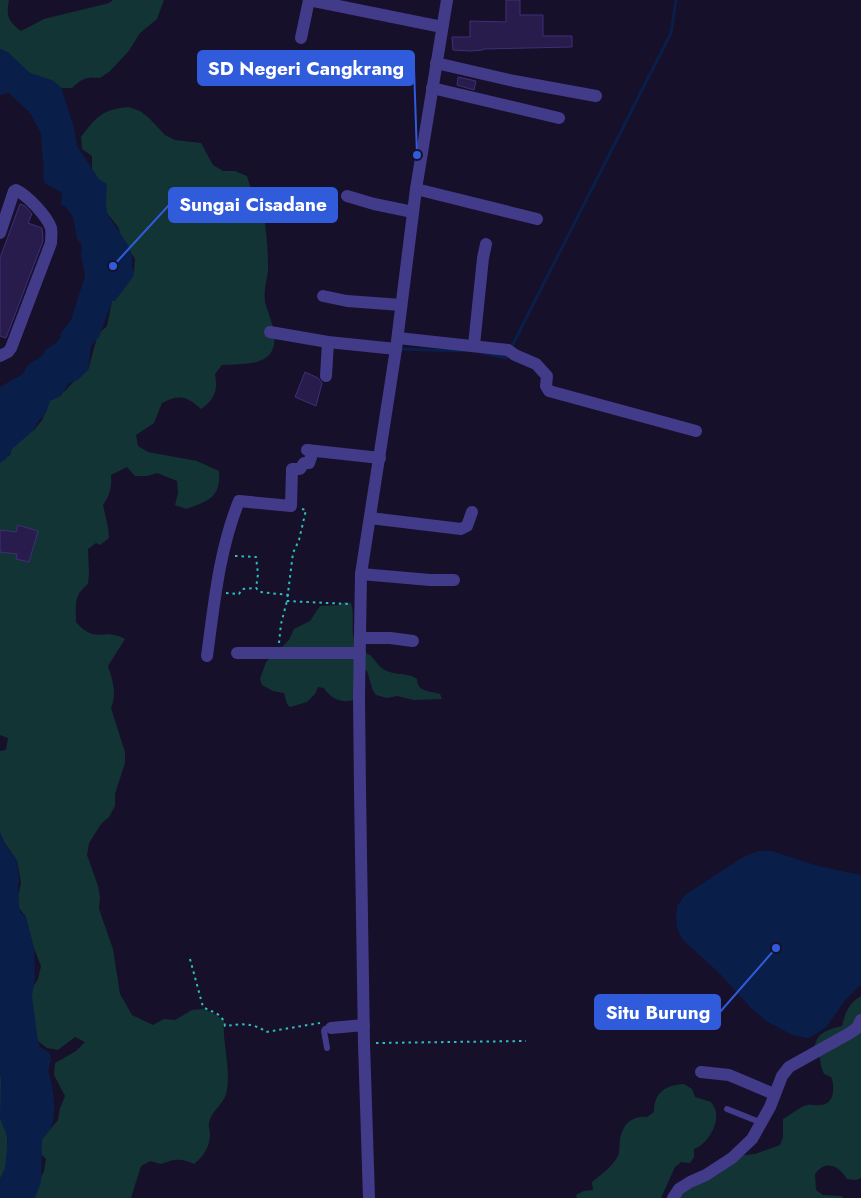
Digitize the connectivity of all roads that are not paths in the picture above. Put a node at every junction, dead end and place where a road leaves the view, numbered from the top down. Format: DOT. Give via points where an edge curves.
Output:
graph roads {
  1 [pos="309,0"];
  2 [pos="450,0"];
  3 [pos="442,27"];
  4 [pos="301,38"];
  5 [pos="436,63"];
  6 [pos="432,88"];
  7 [pos="596,96"];
  8 [pos="559,118"];
  9 [pos="416,189"];
  10 [pos="347,196"];
  11 [pos="4,212"];
  12 [pos="414,212"];
  13 [pos="537,220"];
  14 [pos="0,233"];
  15 [pos="486,244"];
  16 [pos="323,296"];
  17 [pos="402,305"];
  18 [pos="270,332"];
  19 [pos="328,342"];
  20 [pos="397,343"];
  21 [pos="474,345"];
  22 [pos="0,356"];
  23 [pos="326,376"];
  24 [pos="696,431"];
  25 [pos="380,458"];
  26 [pos="472,512"];
  27 [pos="370,518"];
  28 [pos="361,574"];
  29 [pos="454,580"];
  30 [pos="360,638"];
  31 [pos="413,641"];
  32 [pos="237,653"];
  33 [pos="360,653"];
  34 [pos="207,656"];
  35 [pos="861,1020"];
  36 [pos="326,1025"];
  37 [pos="359,1025"];
  38 [pos="327,1048"];
  39 [pos="701,1072"];
  40 [pos="774,1094"];
  41 [pos="727,1109"];
  42 [pos="762,1123"];
  43 [pos="369,1198"];
  44 [pos="673,1198"];
  1 -- 3 [label="street"];
  1 -- 4 [label="street"];
  2 -- 3 [label="street"];
  3 -- 5 [label="street"];
  5 -- 6 [label="street"];
  5 -- 7 [label="street"];
  6 -- 8 [label="street"];
  6 -- 9 [label="street"];
  9 -- 12 [label="street"];
  9 -- 13 [label="street"];
  10 -- 12 [label="street"];
  11 -- 14 [label="street"];
  11 -- 22 [label="street" via="14,191 19,191 35,204 51,226 52,235 11,348"];
  12 -- 17 [label="street"];
  15 -- 21 [label="street"];
  16 -- 17 [label="street"];
  17 -- 20 [label="street"];
  18 -- 19 [label="street"];
  19 -- 20 [label="street"];
  19 -- 23 [label="street"];
  20 -- 21 [label="street"];
  20 -- 25 [label="street"];
  21 -- 24 [label="street" via="508,350 536,364 547,376 549,392"];
  25 -- 27 [label="street"];
  25 -- 34 [label="street" via="310,450 309,463 300,469 292,469 290,506 239,502 215,593"];
  26 -- 27 [label="street" via="467,526 461,528"];
  27 -- 28 [label="street"];
  28 -- 29 [label="street"];
  28 -- 30 [label="street"];
  30 -- 31 [label="street"];
  30 -- 33 [label="street"];
  32 -- 33 [label="street"];
  33 -- 37 [label="street"];
  35 -- 40 [label="street" via="850,1033 789,1067"];
  36 -- 37 [label="street"];
  36 -- 38 [label="lane"];
  37 -- 43 [label="street" via="364,1043"];
  39 -- 40 [label="street" via="729,1075"];
  40 -- 42 [label="street"];
  41 -- 42 [label="lane"];
  42 -- 44 [label="street" via="752,1139 732,1158 679,1189"];
}
